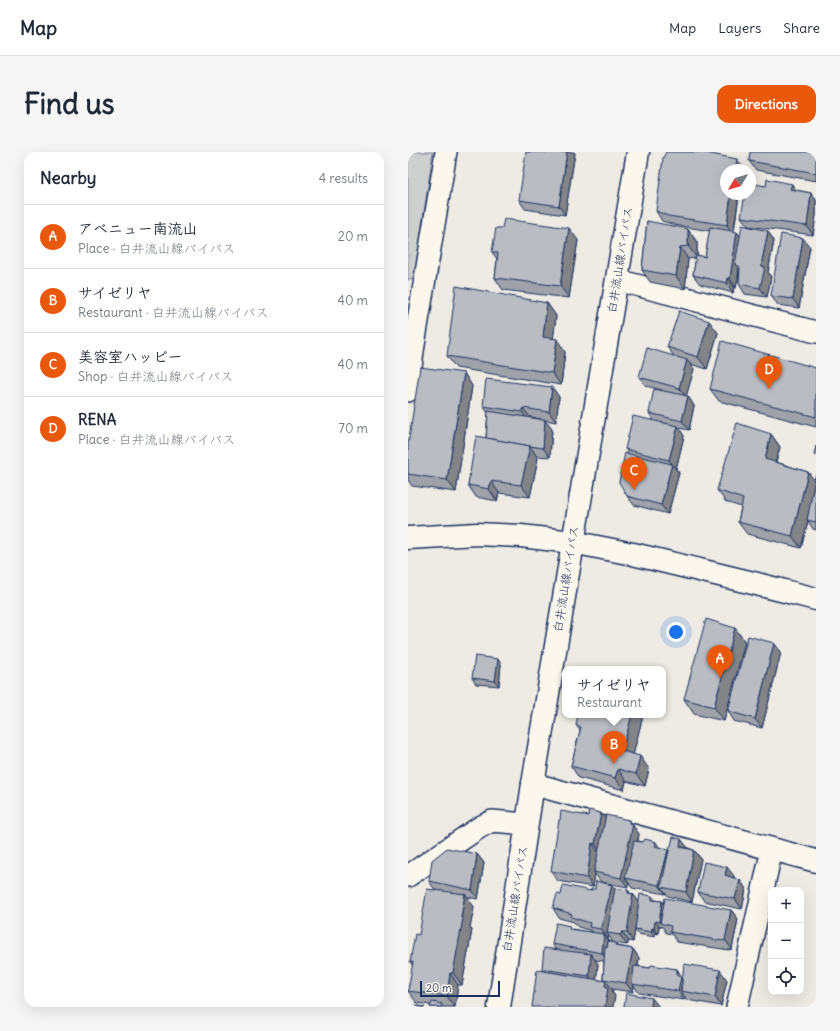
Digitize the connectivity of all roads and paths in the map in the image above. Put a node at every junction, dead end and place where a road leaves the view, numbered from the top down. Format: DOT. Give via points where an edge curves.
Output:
graph roads {
  1 [pos="446,152"];
  2 [pos="638,152"];
  3 [pos="617,280"];
  4 [pos="816,332"];
  5 [pos="411,346"];
  6 [pos="408,391"];
  7 [pos="408,538"];
  8 [pos="572,542"];
  9 [pos="816,599"];
  10 [pos="533,784"];
  11 [pos="527,824"];
  12 [pos="772,849"];
  13 [pos="816,861"];
  14 [pos="408,876"];
  15 [pos="499,1007"];
  16 [pos="737,1007"];
  1 -- 5 [label="street"];
  2 -- 3 [label="street, 白井流山線バイパス"];
  3 -- 4 [label="street"];
  3 -- 8 [label="street, 白井流山線バイパス"];
  5 -- 6 [label="street"];
  7 -- 8 [label="street" via="477,534"];
  8 -- 9 [label="street" via="633,554"];
  8 -- 10 [label="street, 白井流山線バイパス"];
  10 -- 11 [label="street, 白井流山線バイパス"];
  10 -- 12 [label="street"];
  11 -- 14 [label="street" via="492,821"];
  11 -- 15 [label="street, 白井流山線バイパス"];
  12 -- 13 [label="street"];
  12 -- 16 [label="street"];
}
